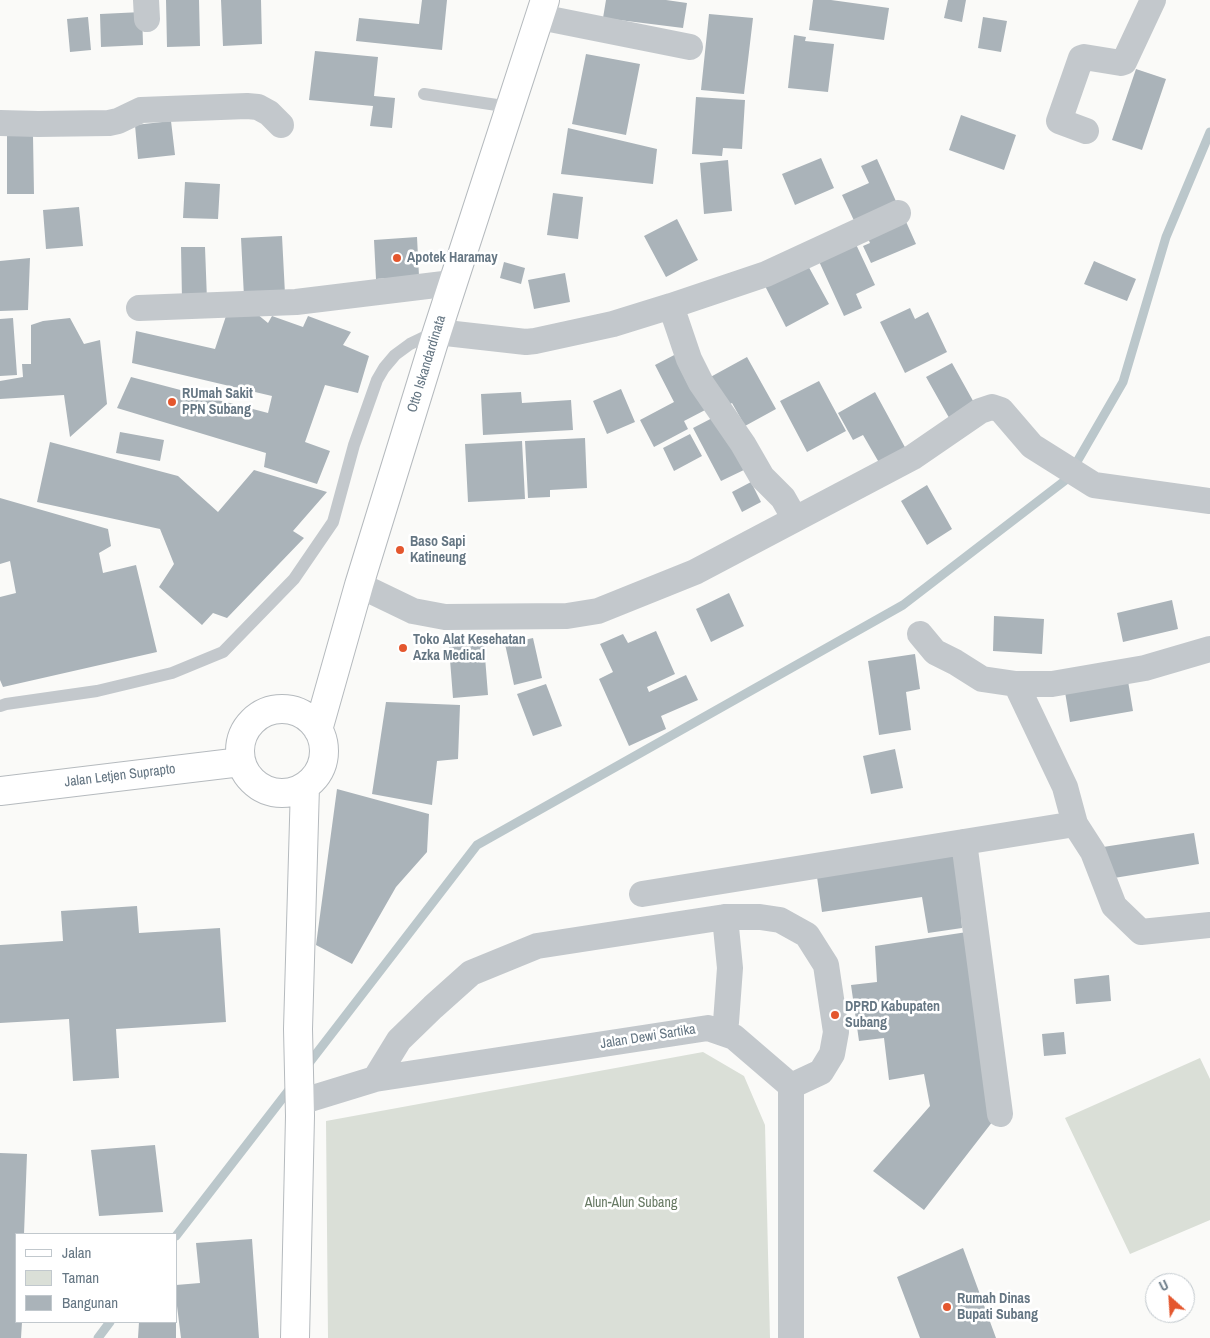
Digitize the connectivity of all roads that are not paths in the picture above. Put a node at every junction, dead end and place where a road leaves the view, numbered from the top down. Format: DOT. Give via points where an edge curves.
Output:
graph roads {
  1 [pos="1153,0"];
  2 [pos="542,8"];
  3 [pos="690,47"];
  4 [pos="424,94"];
  5 [pos="510,107"];
  6 [pos="0,122"];
  7 [pos="281,125"];
  8 [pos="1086,131"];
  9 [pos="898,213"];
  10 [pos="452,283"];
  11 [pos="671,306"];
  12 [pos="139,308"];
  13 [pos="437,332"];
  14 [pos="1210,501"];
  15 [pos="795,519"];
  16 [pos="359,586"];
  17 [pos="920,634"];
  18 [pos="1210,649"];
  19 [pos="1016,684"];
  20 [pos="0,706"];
  21 [pos="318,730"];
  22 [pos="241,762"];
  23 [pos="305,786"];
  24 [pos="0,791"];
  25 [pos="1075,824"];
  26 [pos="964,842"];
  27 [pos="642,894"];
  28 [pos="725,917"];
  29 [pos="1210,925"];
  30 [pos="723,1032"];
  31 [pos="375,1079"];
  32 [pos="791,1086"];
  33 [pos="300,1102"];
  34 [pos="1000,1114"];
  35 [pos="295,1338"];
  36 [pos="791,1338"];
  1 -- 8 [label="street" via="1124,62 1081,58 1058,121"];
  2 -- 3 [label="street"];
  2 -- 5 [label="main road, Otto Iskandardinata"];
  4 -- 5 [label="lane"];
  5 -- 10 [label="main road, Otto Iskandardinata"];
  6 -- 7 [label="street" via="109,123 141,110 247,106 269,113"];
  9 -- 11 [label="street" via="766,274"];
  10 -- 12 [label="street" via="296,302"];
  10 -- 13 [label="main road, Otto Iskandardinata"];
  11 -- 13 [label="street" via="613,324 535,341"];
  11 -- 15 [label="street" via="689,359 701,382 762,477 783,498"];
  13 -- 16 [label="main road, Otto Iskandardinata"];
  13 -- 20 [label="lane" via="410,344 384,368 354,445 333,522 294,579 223,652 172,672 106,689"];
  14 -- 15 [label="street" via="1094,485 1032,446 1000,410 992,407 980,411 913,457"];
  15 -- 16 [label="street" via="695,572 598,611 567,616 445,617 414,611"];
  16 -- 21 [label="main road, Otto Iskandardinata"];
  17 -- 19 [label="street" via="935,652 982,679"];
  18 -- 19 [label="street" via="1145,668 1052,684"];
  19 -- 25 [label="street" via="1065,787"];
  21 -- 22 [label="main road" via="298,713 286,709 272,710 249,724 241,742"];
  21 -- 23 [label="main road" via="323,742 321,766"];
  22 -- 23 [label="main road" via="255,784 267,790 280,793"];
  22 -- 24 [label="main road, Jalan Letjen Suprapto"];
  23 -- 33 [label="main road" via="298,1029"];
  25 -- 26 [label="street"];
  25 -- 29 [label="street" via="1093,852 1114,906 1141,932"];
  26 -- 27 [label="street"];
  26 -- 34 [label="street"];
  28 -- 30 [label="street" via="730,968"];
  28 -- 31 [label="street" via="537,946 471,973 400,1040"];
  28 -- 32 [label="street" via="780,920 807,936 826,965 836,1032 832,1054 821,1072"];
  30 -- 31 [label="street, Jalan Dewi Sartika" via="708,1028"];
  30 -- 32 [label="street, Jalan Dewi Sartika" via="734,1037"];
  31 -- 33 [label="street, Jalan Dewi Sartika"];
  32 -- 36 [label="street"];
  33 -- 35 [label="main road"];
}
